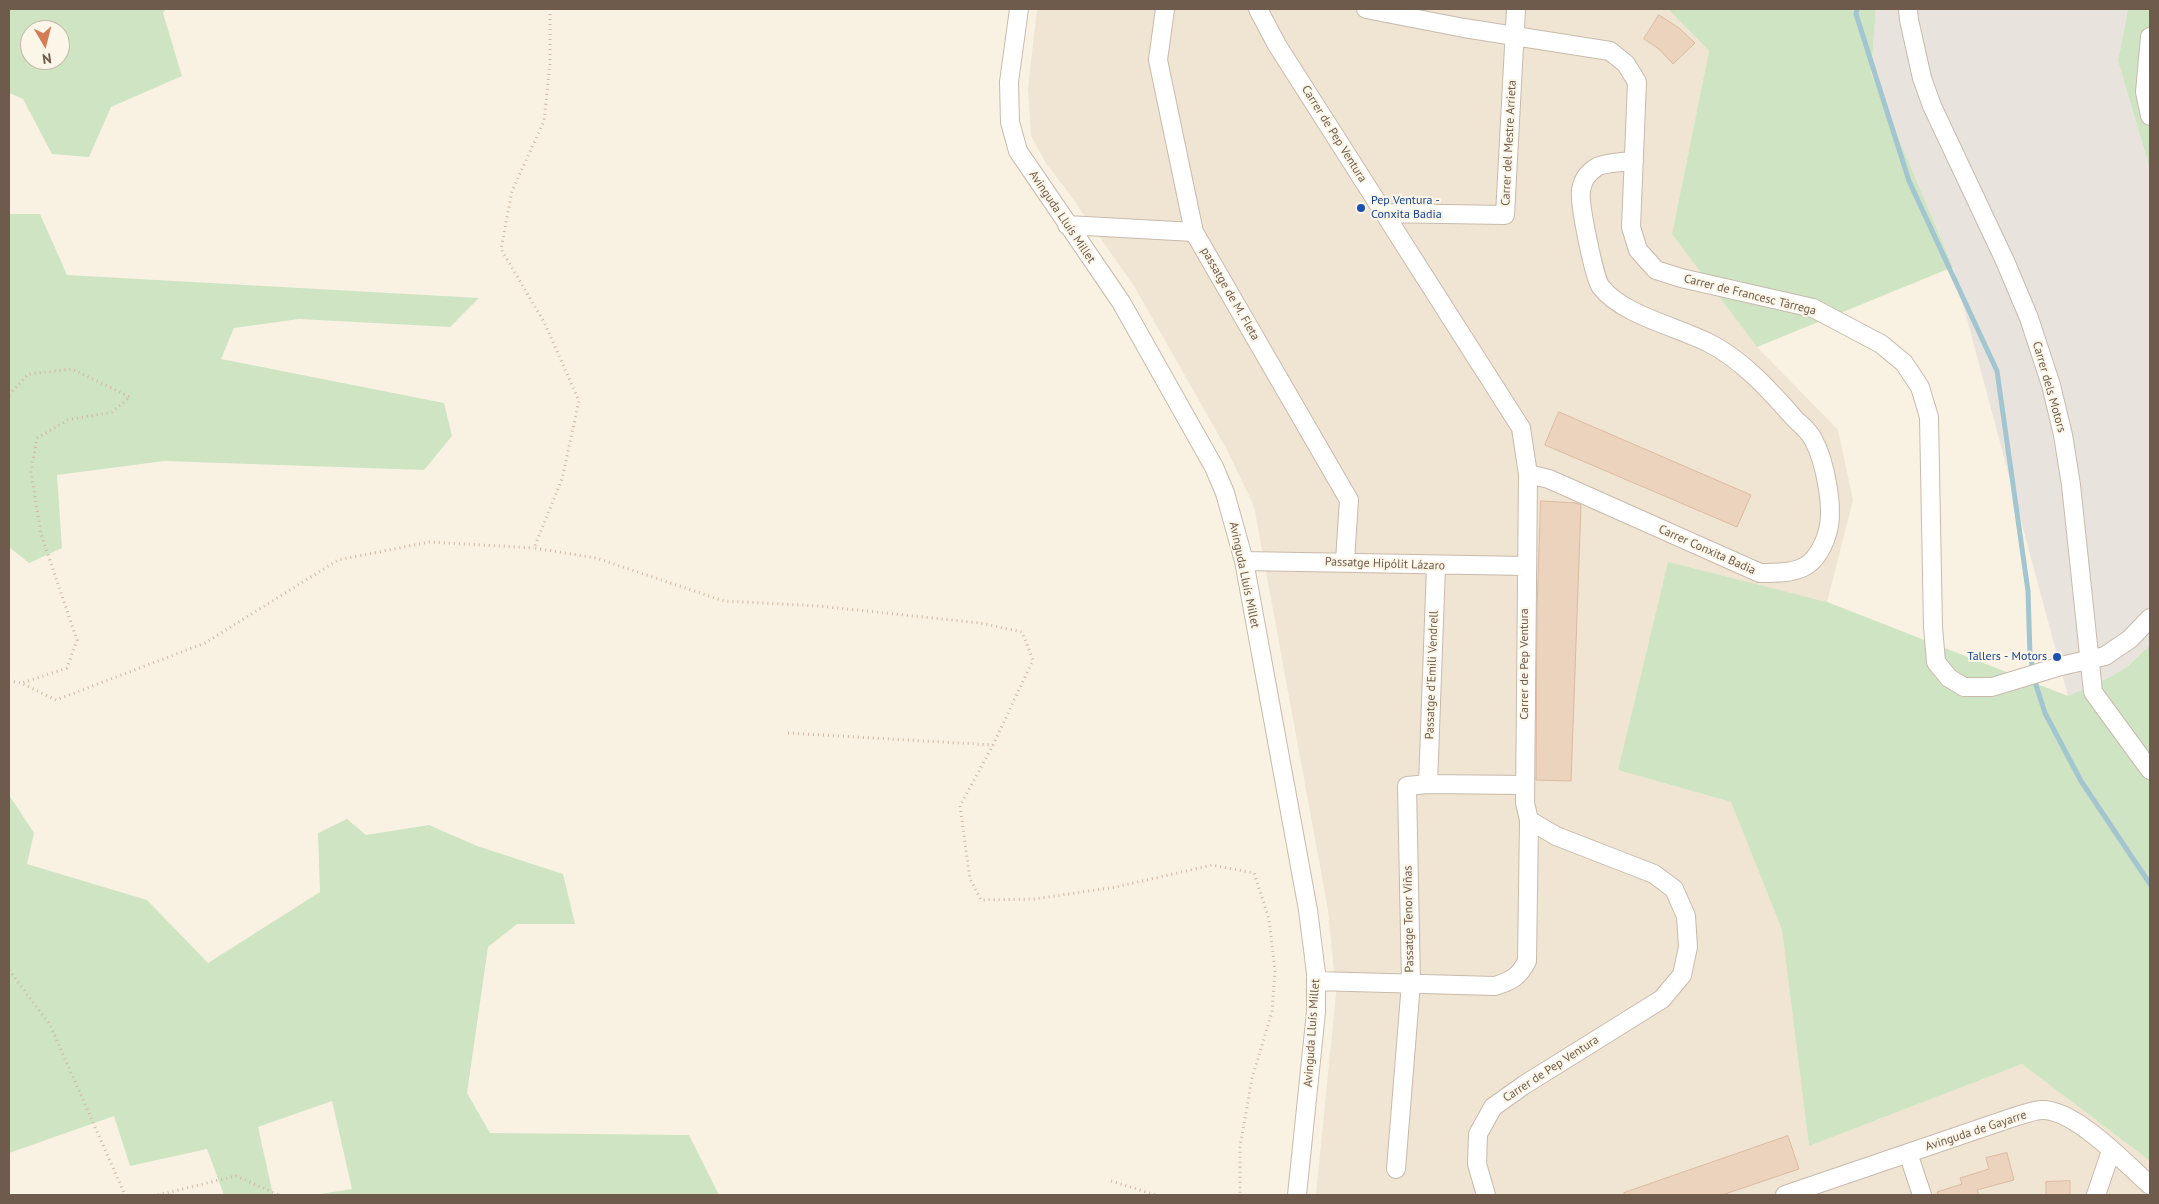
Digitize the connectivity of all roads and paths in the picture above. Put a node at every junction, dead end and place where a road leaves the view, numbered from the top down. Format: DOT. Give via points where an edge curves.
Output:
graph roads {
  1 [pos="550,9"];
  2 [pos="1019,9"];
  3 [pos="1165,9"];
  4 [pos="1258,9"];
  5 [pos="1366,9"];
  6 [pos="1516,9"];
  7 [pos="1908,9"];
  8 [pos="1514,36"];
  9 [pos="2150,37"];
  10 [pos="2150,116"];
  11 [pos="1634,161"];
  12 [pos="1384,213"];
  13 [pos="1067,225"];
  14 [pos="1194,232"];
  15 [pos="9,395"];
  16 [pos="1528,474"];
  17 [pos="534,548"];
  18 [pos="1244,560"];
  19 [pos="1345,561"];
  20 [pos="1436,566"];
  21 [pos="1526,566"];
  22 [pos="2150,618"];
  23 [pos="2089,660"];
  24 [pos="9,681"];
  25 [pos="21,684"];
  26 [pos="788,733"];
  27 [pos="993,745"];
  28 [pos="2150,770"];
  29 [pos="1428,784"];
  30 [pos="1524,785"];
  31 [pos="1530,820"];
  32 [pos="9,970"];
  33 [pos="1316,980"];
  34 [pos="1410,983"];
  35 [pos="2112,1151"];
  36 [pos="1908,1153"];
  37 [pos="1396,1169"];
  38 [pos="1111,1181"];
  39 [pos="2150,1184"];
  40 [pos="126,1195"];
  41 [pos="158,1195"];
  42 [pos="280,1195"];
  43 [pos="1156,1195"];
  44 [pos="1240,1195"];
  45 [pos="1297,1195"];
  46 [pos="1486,1195"];
  47 [pos="1785,1195"];
  48 [pos="1922,1195"];
  49 [pos="2096,1195"];
  1 -- 17 [label="path" via="550,64 544,121 512,191 501,249 544,322 579,402 562,479"];
  2 -- 13 [label="street, Avinguda Lluís Millet" via="1009,82 1010,122 1018,151"];
  3 -- 14 [label="street, passatge de M. Fleta" via="1158,60"];
  4 -- 12 [label="street, Carrer de Pep Ventura" via="1277,45"];
  5 -- 8 [label="street, Carrer de Francesc Tàrrega"];
  6 -- 8 [label="street, Carrer del Mestre Arrieta"];
  7 -- 23 [label="street, Carrer dels Motors" via="1922,78 1932,106 2005,261 2029,318 2051,385 2071,486"];
  8 -- 11 [label="street, Carrer de Francesc Tàrrega" via="1610,51 1626,64 1637,82"];
  8 -- 12 [label="street, Carrer del Mestre Arrieta" via="1505,216"];
  9 -- 10 [label="street" via="2145,92"];
  11 -- 16 [label="street, Carrer Conxita Badia" via="1596,166 1586,177 1580,192 1600,286 1623,306 1709,343 1748,370 1782,404 1812,437 1823,463 1829,499 1828,533 1816,559 1792,573 1760,574 1549,479"];
  11 -- 23 [label="street, Carrer de Francesc Tàrrega" via="1631,227 1638,250 1656,270 1813,308 1880,344 1904,363 1920,387 1929,417 1936,662 1949,678 1964,687 1992,687"];
  12 -- 16 [label="street, Carrer de Pep Ventura" via="1521,428"];
  13 -- 14 [label="street"];
  13 -- 18 [label="street, Avinguda Lluís Millet" via="1121,302 1214,467"];
  14 -- 19 [label="street, passatge de M. Fleta" via="1350,500"];
  15 -- 25 [label="path" via="28,374 72,369 130,396 112,412 68,420 36,438 31,472 41,534 77,640 67,668"];
  16 -- 21 [label="street, Carrer de Pep Ventura"];
  17 -- 25 [label="path" via="429,542 338,560 205,643 56,700"];
  17 -- 27 [label="path" via="596,558 724,601 819,606 980,623 1022,632 1033,660"];
  18 -- 19 [label="street, Passatge Hipólit Lázaro"];
  18 -- 33 [label="street, Avinguda Lluís Millet" via="1308,910"];
  19 -- 20 [label="street, Passatge Hipólit Lázaro"];
  20 -- 21 [label="street, Passatge Hipólit Lázaro"];
  20 -- 29 [label="street, Passatge d'Emili Vendrell"];
  21 -- 30 [label="street, Carrer de Pep Ventura"];
  22 -- 23 [label="street, Carrer de Francesc Tàrrega" via="2130,639 2105,656"];
  23 -- 28 [label="street, Carrer dels Motors" via="2093,692"];
  24 -- 25 [label="path"];
  26 -- 27 [label="path"];
  27 -- 44 [label="path" via="960,806 970,879 981,900 1034,899 1116,887 1212,865 1254,873 1269,919 1275,971 1272,1012 1252,1078 1240,1146"];
  29 -- 30 [label="street, Passatge Tenor Viñas"];
  29 -- 34 [label="street, Passatge Tenor Viñas" via="1407,786"];
  30 -- 31 [label="street, Carrer de Pep Ventura"];
  31 -- 34 [label="street" via="1527,961 1520,974 1510,982 1496,986"];
  31 -- 46 [label="street, Carrer de Pep Ventura" via="1556,836 1654,874 1674,890 1686,916 1688,947 1682,975 1662,999 1493,1106 1478,1134 1477,1164"];
  32 -- 40 [label="path" via="50,1025"];
  33 -- 34 [label="street"];
  33 -- 45 [label="street, Avinguda Lluís Millet" via="1316,1012"];
  34 -- 37 [label="street, Passatge Tenor Viñas"];
  35 -- 36 [label="street, Avinguda de Gayarre" via="2083,1126 2064,1115 2042,1110"];
  35 -- 39 [label="street, Avinguda de Gayarre"];
  35 -- 49 [label="street"];
  36 -- 47 [label="street, Avinguda de Gayarre"];
  36 -- 48 [label="street"];
  38 -- 43 [label="path"];
  41 -- 42 [label="path" via="236,1176"];
}
